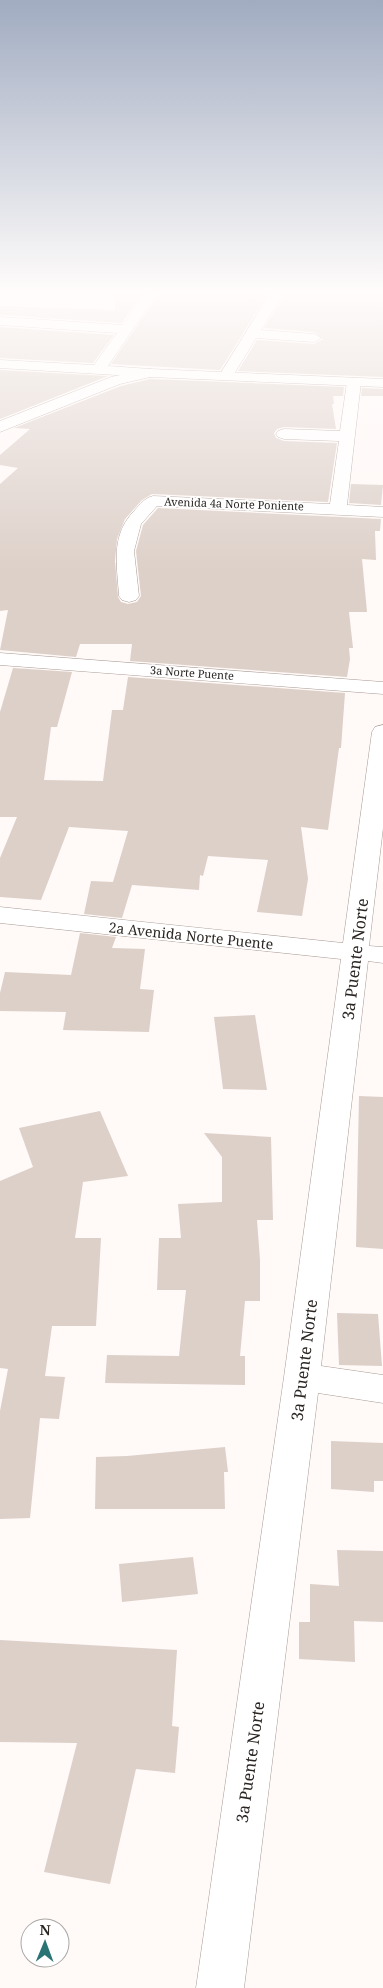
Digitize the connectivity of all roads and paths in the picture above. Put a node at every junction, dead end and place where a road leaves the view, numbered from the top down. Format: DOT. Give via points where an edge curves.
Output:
graph roads {
  1 [pos="104,385"];
  2 [pos="354,385"];
  3 [pos="0,427"];
  4 [pos="284,434"];
  5 [pos="348,436"];
  6 [pos="334,509"];
  7 [pos="383,512"];
  8 [pos="129,596"];
  9 [pos="0,659"];
  10 [pos="383,688"];
  11 [pos="383,732"];
  12 [pos="0,915"];
  13 [pos="369,954"];
  14 [pos="302,1377"];
  15 [pos="383,1389"];
  16 [pos="220,1988"];
  1 -- 3 [label="street"];
  2 -- 5 [label="street"];
  4 -- 5 [label="street"];
  5 -- 6 [label="street"];
  6 -- 7 [label="street, Avenida 4a Norte Poniente"];
  6 -- 8 [label="street, Avenida 4a Norte Poniente" via="153,501 132,523 125,551"];
  9 -- 10 [label="street, 3a Norte Puente"];
  11 -- 13 [label="street, 3a Puente Norte"];
  12 -- 13 [label="street, 2a Avenida Norte Puente"];
  13 -- 14 [label="street, 3a Puente Norte"];
  14 -- 15 [label="street"];
  14 -- 16 [label="street, 3a Puente Norte"];
}
